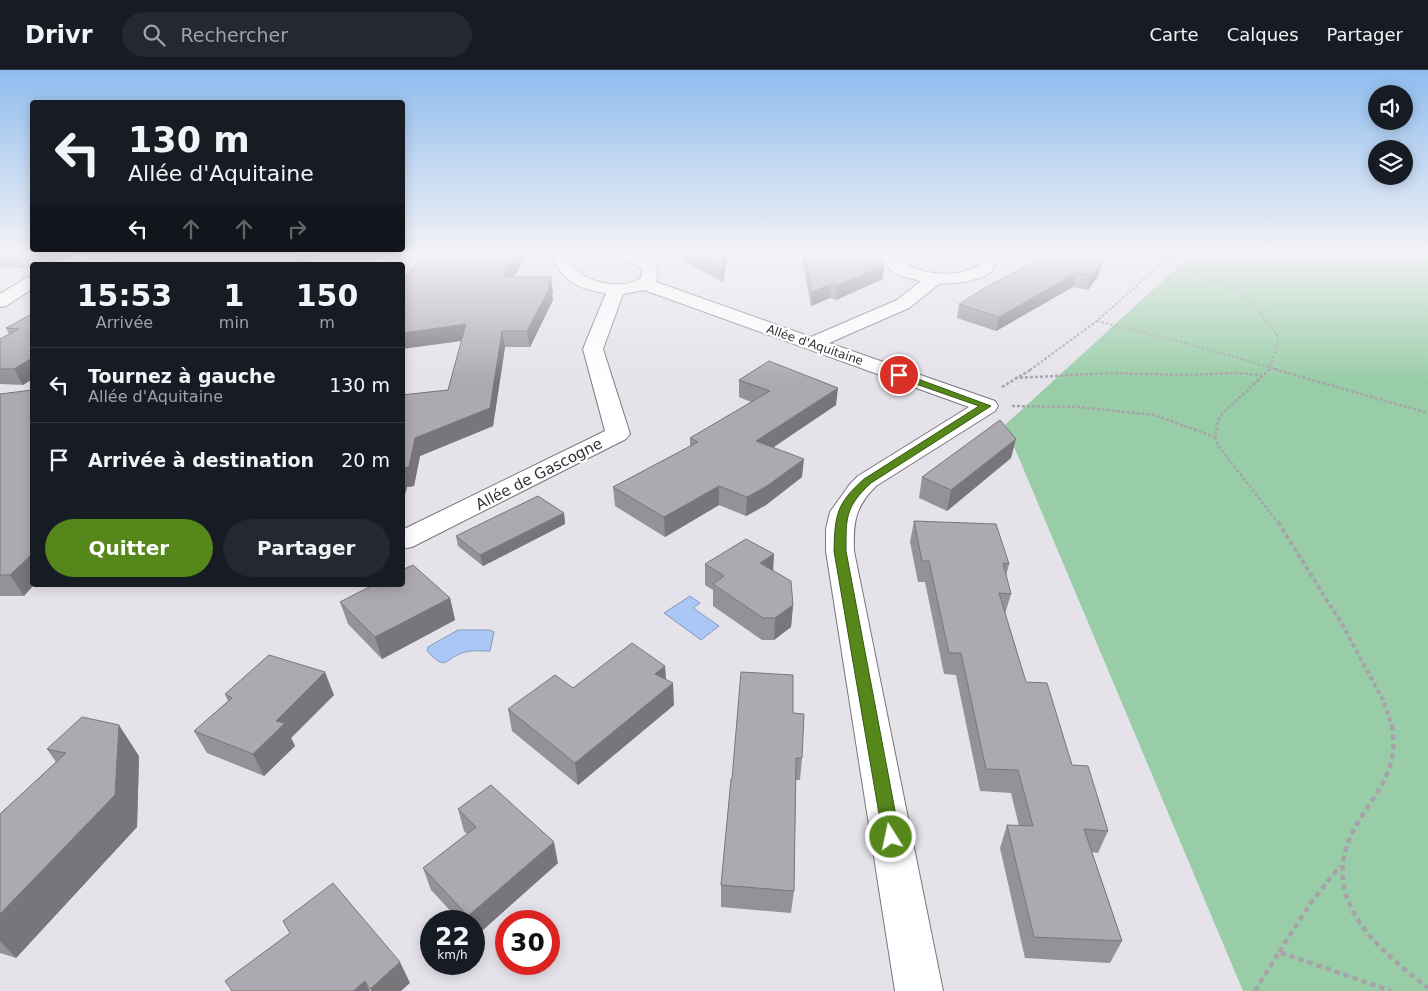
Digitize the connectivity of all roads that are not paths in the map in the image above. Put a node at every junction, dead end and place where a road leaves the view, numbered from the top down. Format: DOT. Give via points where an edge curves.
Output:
graph roads {
  1 [pos="614,295"];
  2 [pos="675,295"];
  3 [pos="914,295"];
  4 [pos="811,344"];
  5 [pos="405,540"];
  6 [pos="919,991"];
  1 -- 5 [label="street, Allée de Gascogne" via="593,349 618,434"];
  2 -- 4 [label="street, Allée d'Aquitaine"];
  3 -- 4 [label="street" via="903,304"];
  4 -- 6 [label="street, Allée d'Aquitaine" via="987,406 867,481 852,494 841,522 840,551"];
}
